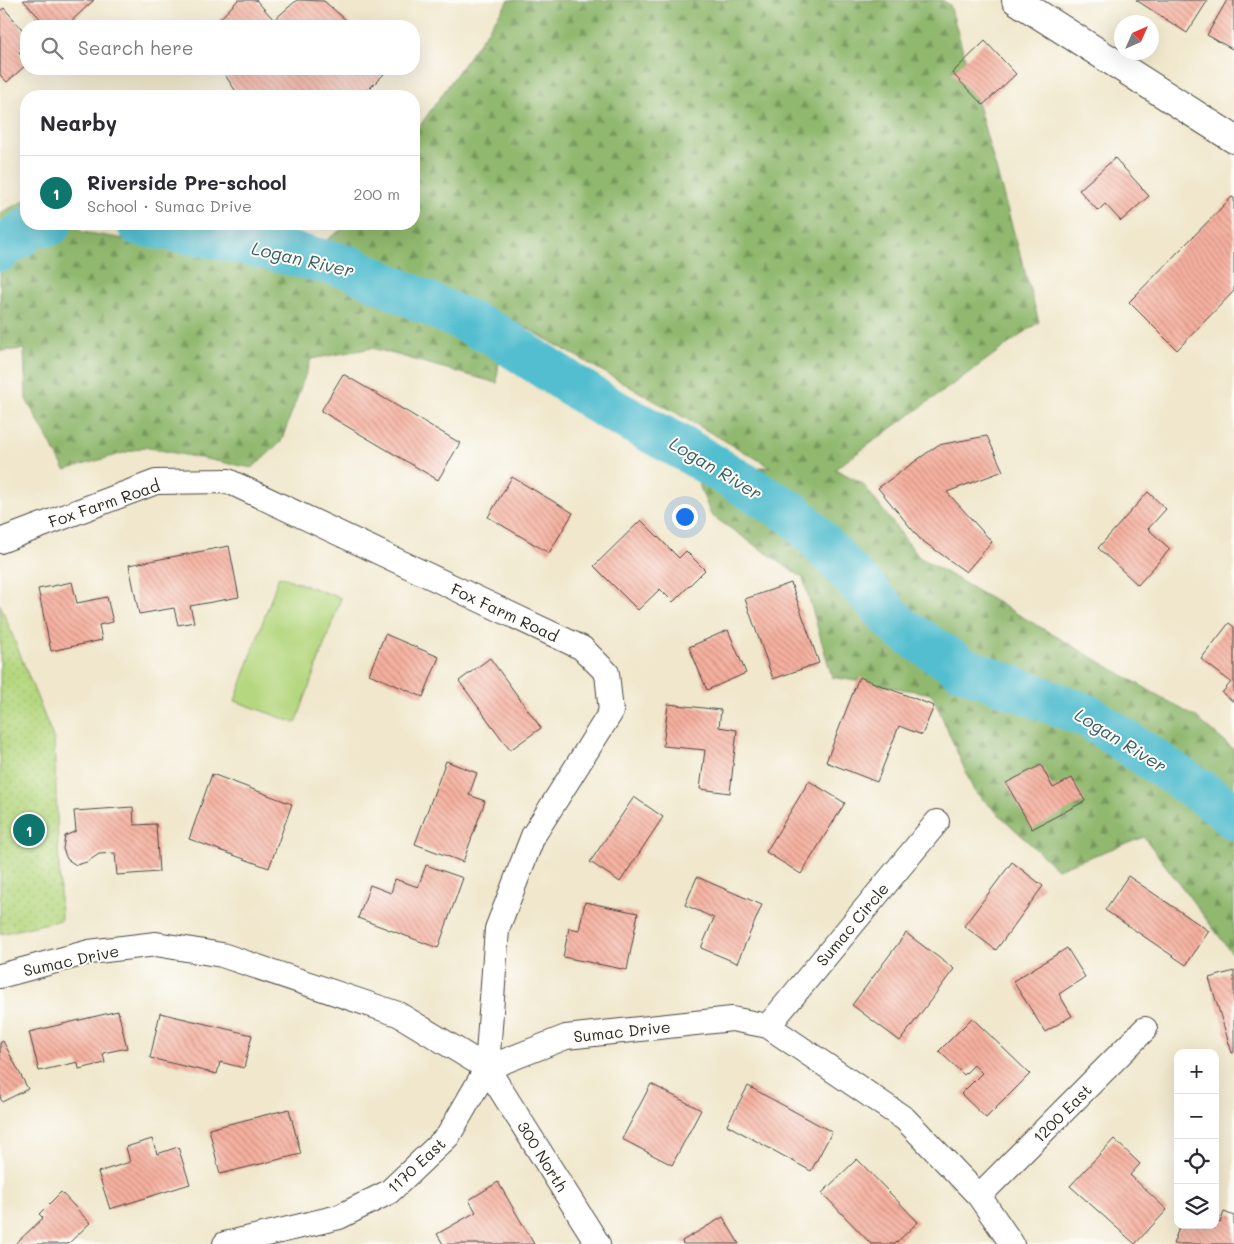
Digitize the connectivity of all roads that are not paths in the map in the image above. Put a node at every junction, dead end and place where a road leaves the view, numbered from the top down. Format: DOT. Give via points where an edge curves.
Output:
graph roads {
  1 [pos="1016,0"];
  2 [pos="1234,139"];
  3 [pos="0,541"];
  4 [pos="937,822"];
  5 [pos="0,976"];
  6 [pos="768,1026"];
  7 [pos="1144,1029"];
  8 [pos="487,1068"];
  9 [pos="979,1196"];
  10 [pos="225,1244"];
  11 [pos="598,1244"];
  12 [pos="1012,1244"];
  1 -- 2 [label="street"];
  3 -- 8 [label="street, Fox Farm Road" via="156,482 228,481 582,648 607,673 611,712 533,836 497,929"];
  4 -- 6 [label="street, Sumac Circle"];
  5 -- 8 [label="street, Sumac Drive" via="89,952 156,944 222,955 398,1014"];
  6 -- 8 [label="street, Sumac Drive" via="732,1019 566,1037"];
  6 -- 9 [label="street, Sumac Drive" via="905,1119"];
  7 -- 9 [label="street, 1200 East"];
  8 -- 10 [label="street, 1170 East" via="448,1136 389,1192 340,1217"];
  8 -- 11 [label="street, 300 North"];
  9 -- 12 [label="street, Sumac Drive"];
}
